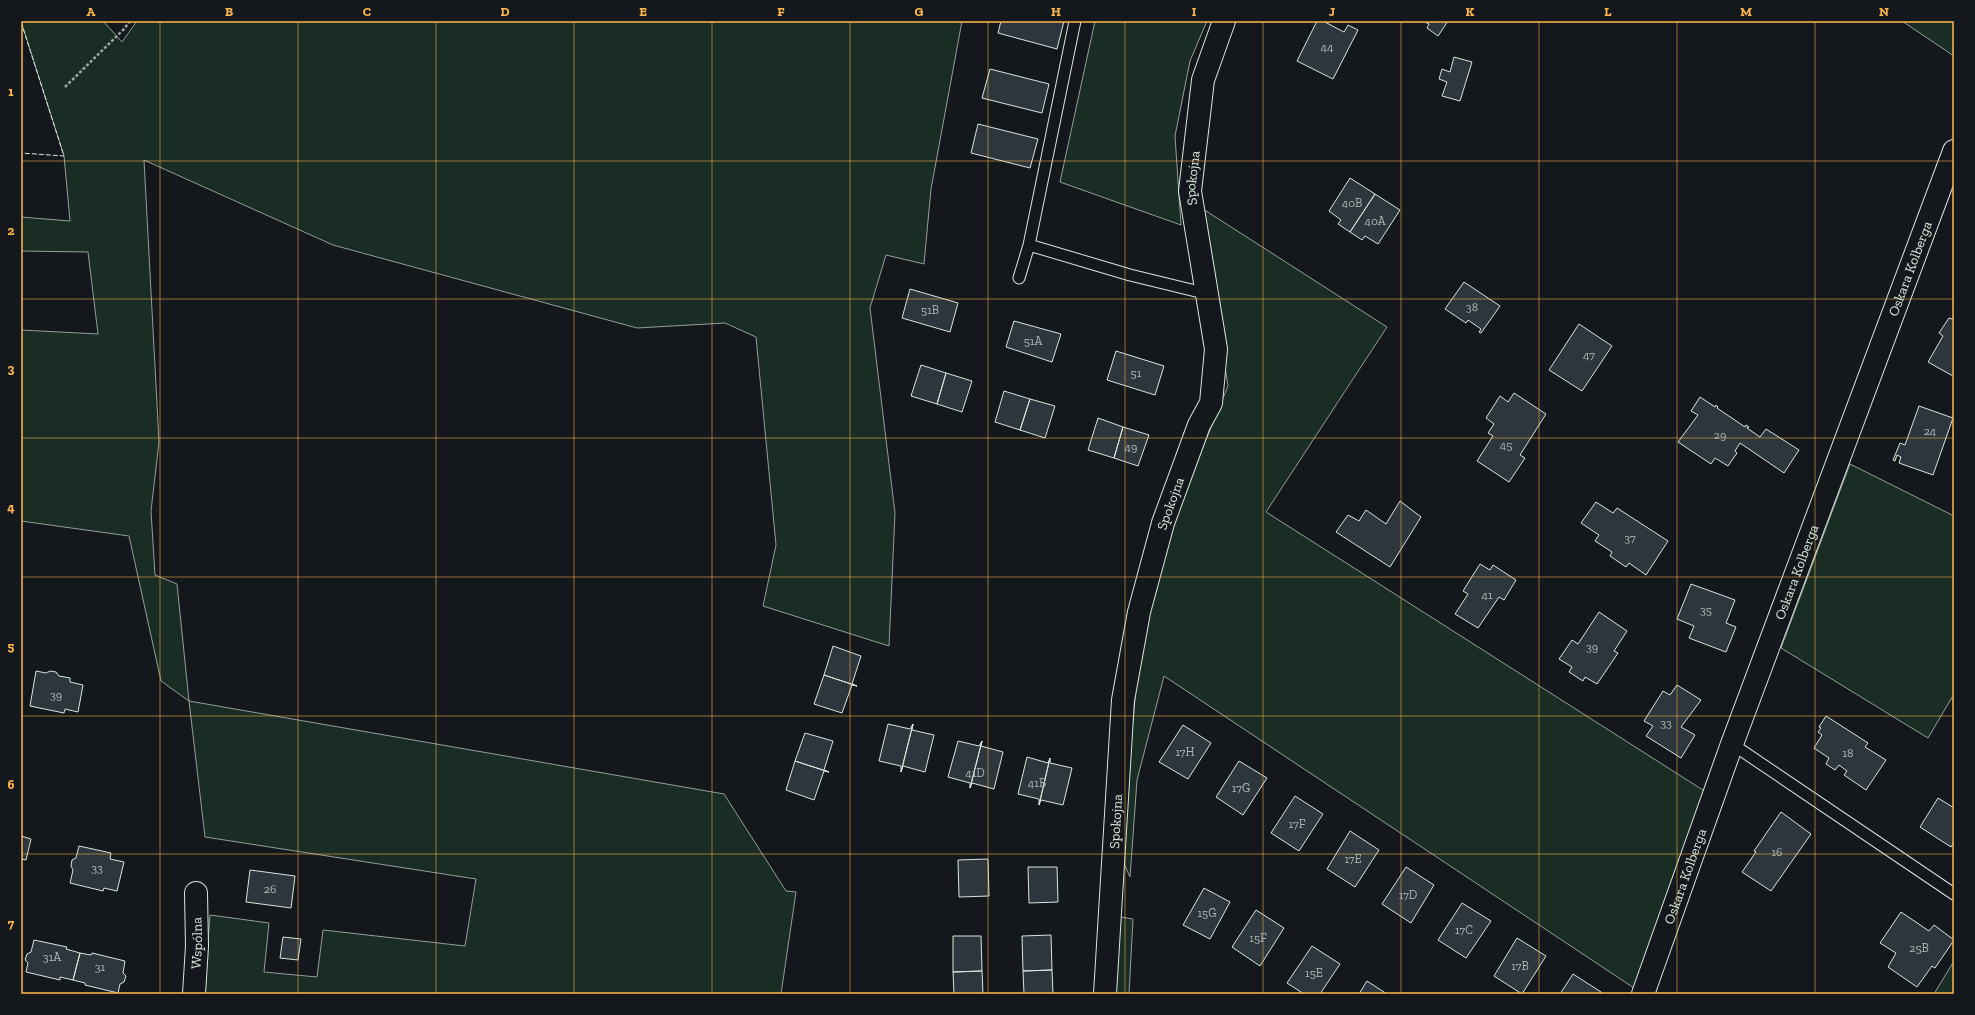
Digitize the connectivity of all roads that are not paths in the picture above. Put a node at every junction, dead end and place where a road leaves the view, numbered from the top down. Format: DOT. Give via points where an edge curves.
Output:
graph roads {
  1 [pos="1075,21"];
  2 [pos="1224,21"];
  3 [pos="1954,151"];
  4 [pos="1029,244"];
  5 [pos="1019,278"];
  6 [pos="1208,294"];
  7 [pos="1732,744"];
  8 [pos="196,893"];
  9 [pos="1954,894"];
  10 [pos="194,994"];
  11 [pos="1105,994"];
  12 [pos="1643,994"];
  1 -- 4 [label="lane"];
  2 -- 6 [label="street, Spokojna" via="1203,80 1190,191"];
  3 -- 7 [label="street, Oskara Kolberga"];
  4 -- 5 [label="lane"];
  4 -- 6 [label="lane" via="1130,275"];
  6 -- 11 [label="street, Spokojna" via="1216,350 1211,403 1199,425 1164,523 1139,612 1123,700"];
  7 -- 9 [label="lane"];
  7 -- 12 [label="street, Oskara Kolberga"];
  8 -- 10 [label="street, Wspólna" via="197,946"];
}
